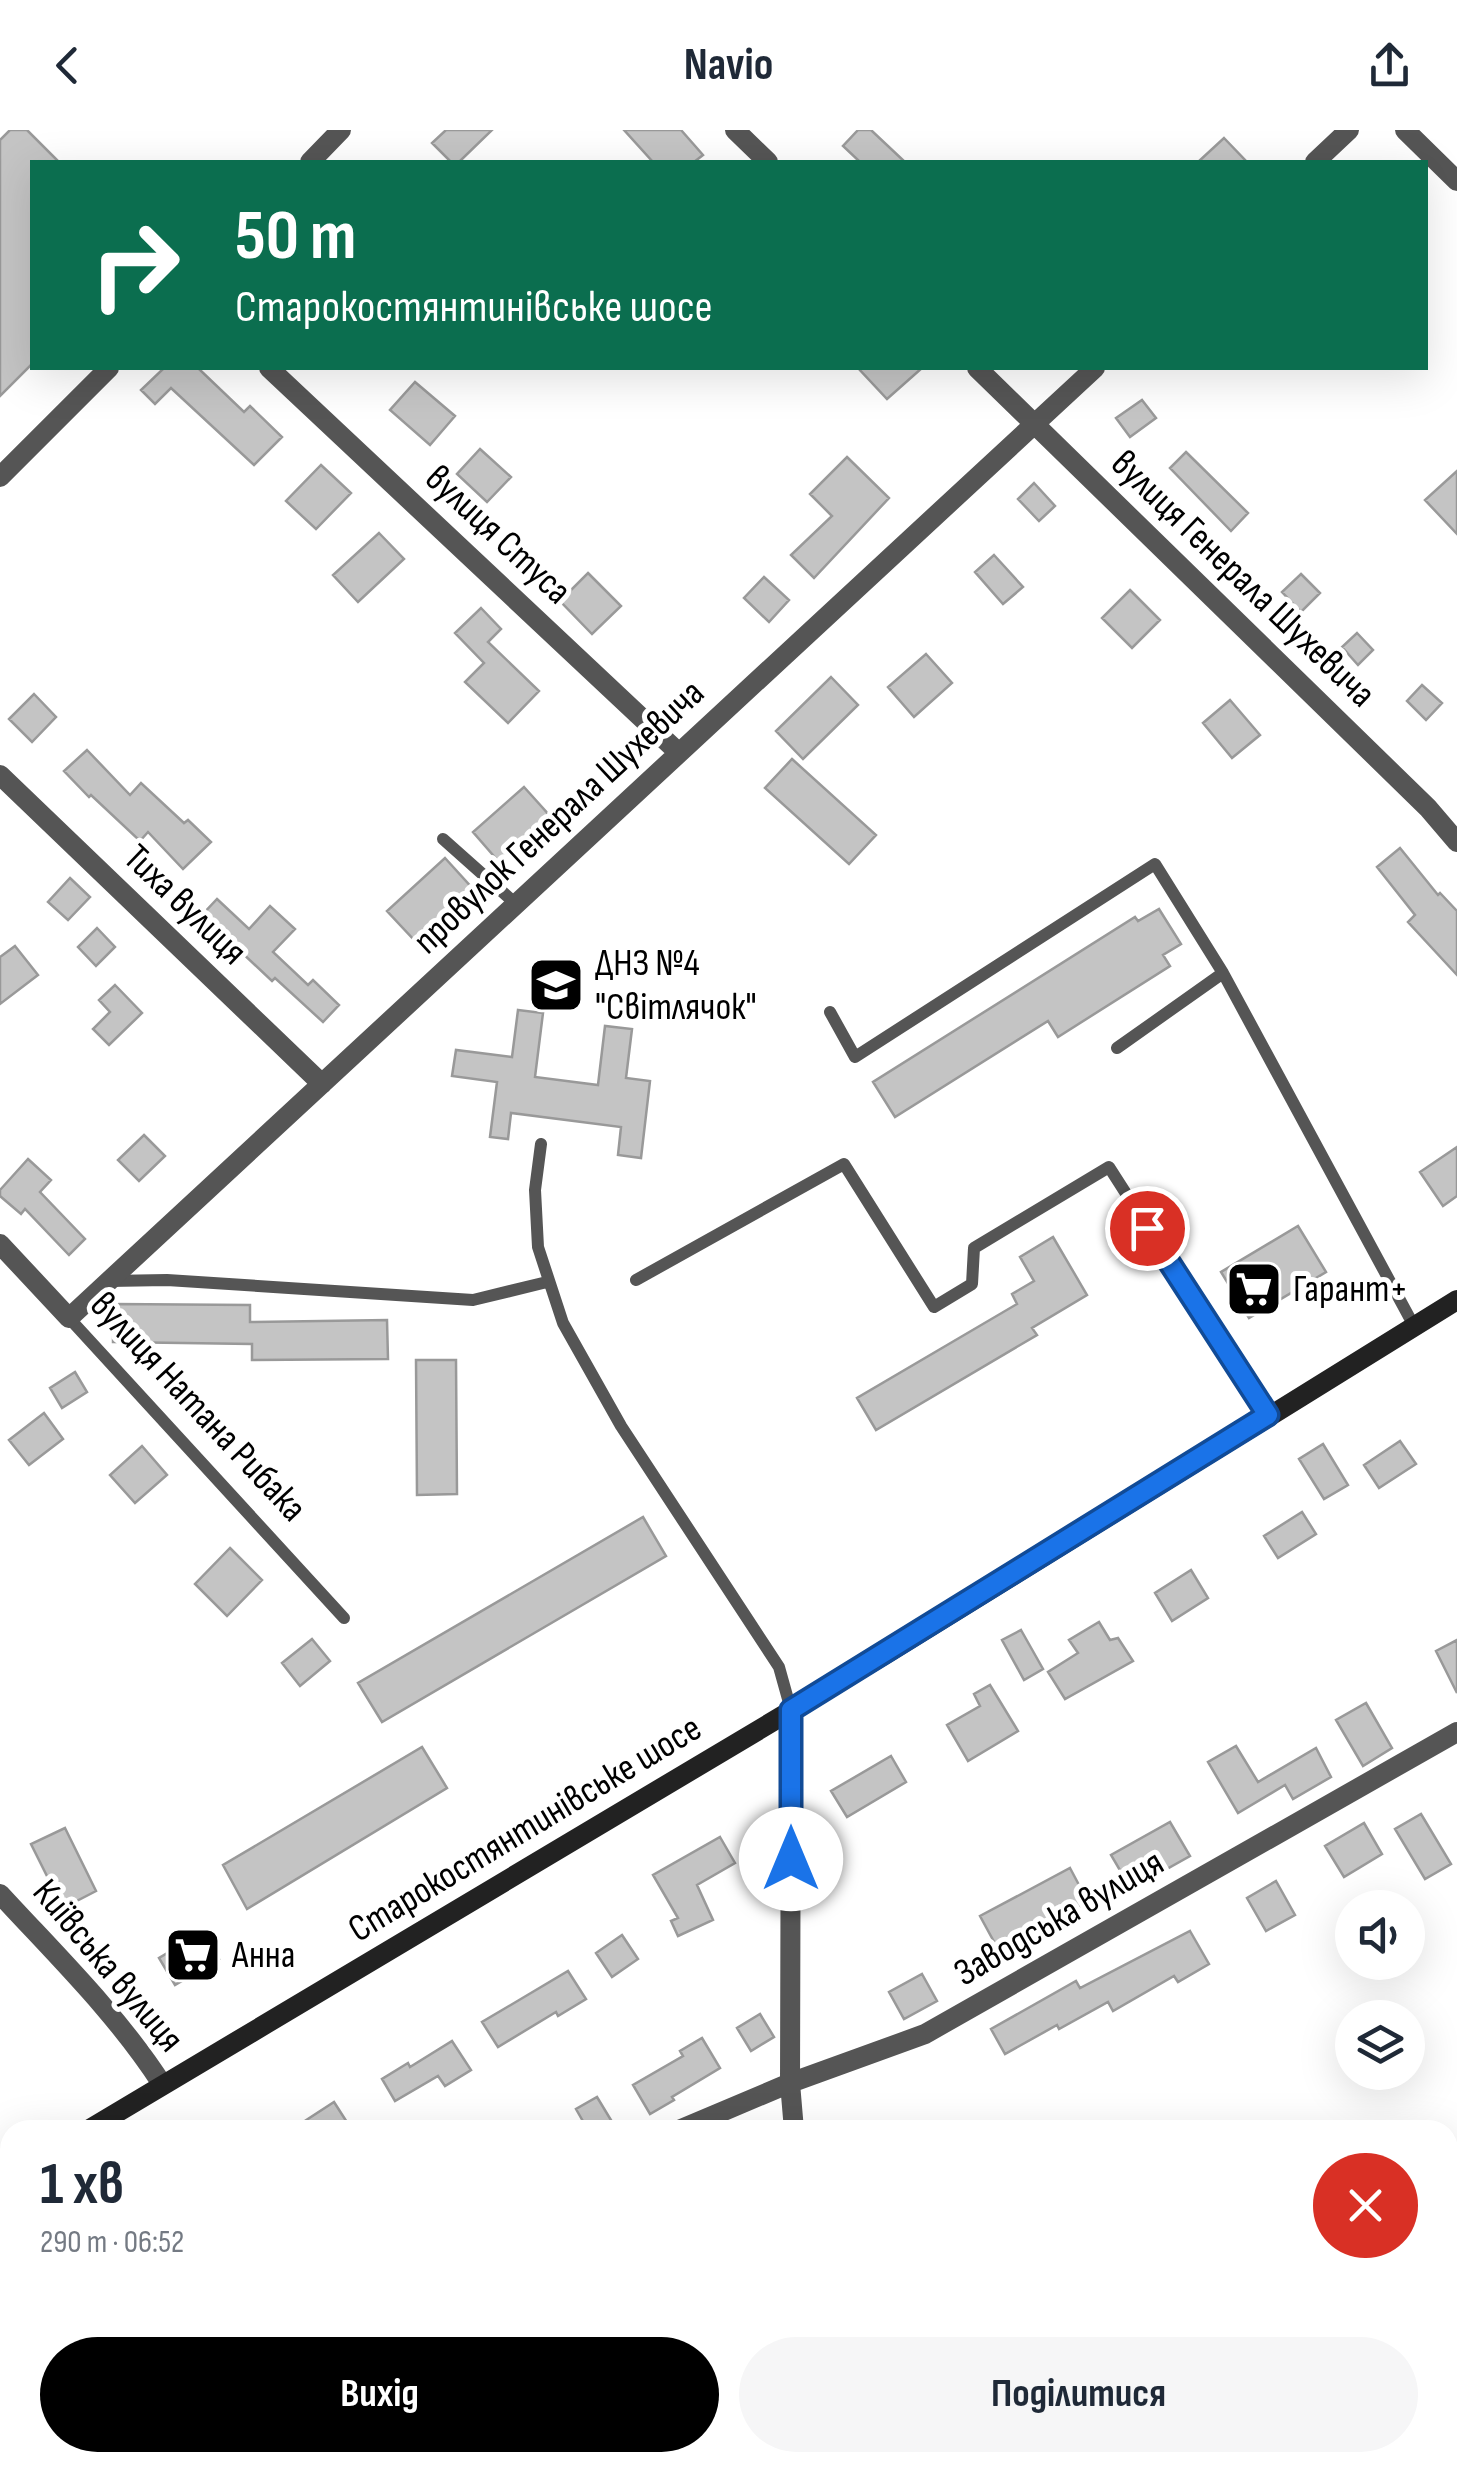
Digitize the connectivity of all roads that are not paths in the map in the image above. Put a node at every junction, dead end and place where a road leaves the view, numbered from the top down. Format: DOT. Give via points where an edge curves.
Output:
graph roads {
  1 [pos="342,130"];
  2 [pos="735,130"];
  3 [pos="1349,130"];
  4 [pos="1406,130"];
  5 [pos="312,160"];
  6 [pos="766,160"];
  7 [pos="1316,160"];
  8 [pos="1457,181"];
  9 [pos="107,370"];
  10 [pos="271,370"];
  11 [pos="980,370"];
  12 [pos="1093,370"];
  13 [pos="1035,424"];
  14 [pos="0,477"];
  15 [pos="679,753"];
  16 [pos="0,776"];
  17 [pos="443,839"];
  18 [pos="1457,842"];
  19 [pos="516,904"];
  20 [pos="1223,973"];
  21 [pos="830,1012"];
  22 [pos="1116,1048"];
  23 [pos="322,1084"];
  24 [pos="541,1144"];
  25 [pos="0,1244"];
  26 [pos="636,1280"];
  27 [pos="109,1281"];
  28 [pos="547,1282"];
  29 [pos="1457,1300"];
  30 [pos="69,1318"];
  31 [pos="1414,1326"];
  32 [pos="1268,1415"];
  33 [pos="344,1618"];
  34 [pos="791,1710"];
  35 [pos="1457,1732"];
  36 [pos="0,1894"];
  37 [pos="790,2083"];
  38 [pos="162,2084"];
  39 [pos="104,2120"];
  40 [pos="703,2120"];
  41 [pos="793,2120"];
  1 -- 5 [label="street"];
  2 -- 6 [label="street"];
  3 -- 7 [label="street"];
  4 -- 8 [label="street"];
  9 -- 14 [label="street"];
  10 -- 15 [label="street, вулиця Стуса"];
  11 -- 13 [label="street, вулиця Генерала Шухевича"];
  12 -- 13 [label="street, провулок Генерала Шухевича"];
  13 -- 15 [label="street, провулок Генерала Шухевича"];
  13 -- 18 [label="street, вулиця Генерала Шухевича"];
  15 -- 19 [label="street, провулок Генерала Шухевича"];
  16 -- 23 [label="street, Тиха вулиця"];
  17 -- 19 [label="lane"];
  19 -- 23 [label="street, провулок Генерала Шухевича"];
  20 -- 21 [label="lane" via="1155,864 854,1056"];
  20 -- 22 [label="lane"];
  20 -- 31 [label="lane"];
  23 -- 27 [label="street, провулок Генерала Шухевича"];
  24 -- 28 [label="lane" via="535,1217"];
  25 -- 30 [label="street, вулиця Натана Рибака"];
  26 -- 32 [label="lane" via="844,1164 934,1307 972,1284 974,1248 1109,1167"];
  27 -- 28 [label="lane" via="473,1300"];
  27 -- 30 [label="street, провулок Генерала Шухевича"];
  28 -- 34 [label="lane" via="587,1370 779,1667"];
  29 -- 31 [label="main road, Старокостянтинівське шосе"];
  30 -- 33 [label="lane, вулиця Натана Рибака"];
  31 -- 32 [label="main road, Старокостянтинівське шосе"];
  32 -- 34 [label="main road, Старокостянтинівське шосе"];
  34 -- 37 [label="street"];
  34 -- 38 [label="main road, Старокостянтинівське шосе"];
  35 -- 37 [label="street, Заводська вулиця" via="925,2034"];
  36 -- 38 [label="street, Київська вулиця" via="133,2038"];
  37 -- 40 [label="street, Заводська вулиця"];
  37 -- 41 [label="street"];
  38 -- 39 [label="main road, Старокостянтинівське шосе"];
}
